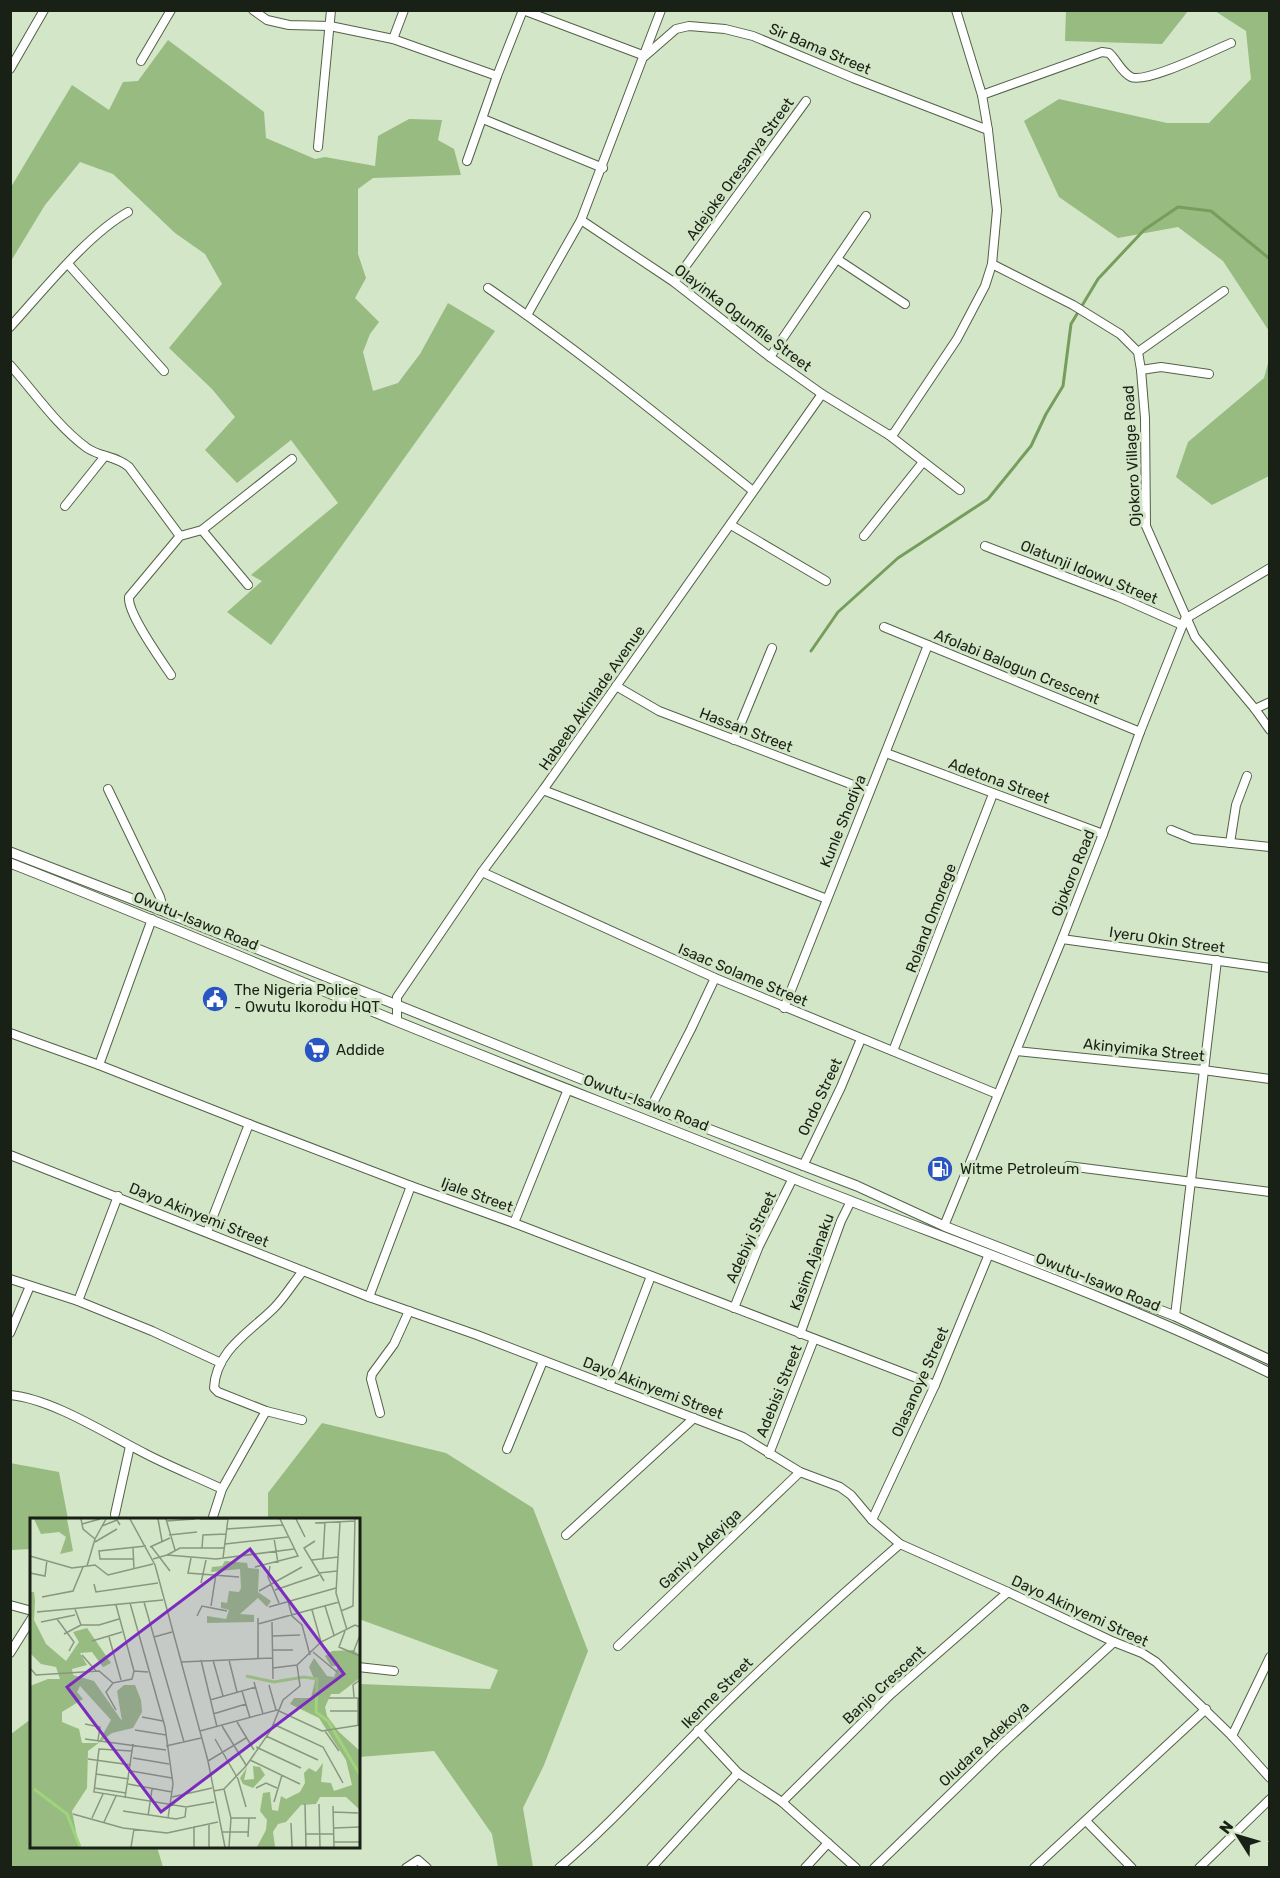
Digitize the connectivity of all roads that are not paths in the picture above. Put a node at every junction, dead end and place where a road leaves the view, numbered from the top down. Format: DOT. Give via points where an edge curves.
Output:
graph roads {
  1 [pos="44,10"];
  2 [pos="171,10"];
  3 [pos="253,10"];
  4 [pos="331,10"];
  5 [pos="404,10"];
  6 [pos="661,10"];
  7 [pos="956,10"];
  8 [pos="330,26"];
  9 [pos="393,39"];
  10 [pos="1232,43"];
  11 [pos="645,56"];
  12 [pos="141,61"];
  13 [pos="10,69"];
  14 [pos="497,76"];
  15 [pos="982,95"];
  16 [pos="806,101"];
  17 [pos="483,119"];
  18 [pos="988,130"];
  19 [pos="318,147"];
  20 [pos="467,161"];
  21 [pos="603,168"];
  22 [pos="128,212"];
  23 [pos="866,216"];
  24 [pos="581,220"];
  25 [pos="837,259"];
  26 [pos="68,264"];
  27 [pos="992,264"];
  28 [pos="674,282"];
  29 [pos="488,288"];
  30 [pos="1224,291"];
  31 [pos="904,304"];
  32 [pos="527,315"];
  33 [pos="10,327"];
  34 [pos="1137,352"];
  35 [pos="770,357"];
  36 [pos="10,365"];
  37 [pos="1141,370"];
  38 [pos="164,371"];
  39 [pos="1209,374"];
  40 [pos="822,394"];
  41 [pos="889,435"];
  42 [pos="105,456"];
  43 [pos="292,459"];
  44 [pos="923,462"];
  45 [pos="960,490"];
  46 [pos="753,491"];
  47 [pos="65,506"];
  48 [pos="731,525"];
  49 [pos="202,530"];
  50 [pos="180,536"];
  51 [pos="864,536"];
  52 [pos="985,546"];
  53 [pos="1269,568"];
  54 [pos="826,581"];
  55 [pos="248,585"];
  56 [pos="1184,622"];
  57 [pos="885,627"];
  58 [pos="928,645"];
  59 [pos="772,648"];
  60 [pos="171,675"];
  61 [pos="616,686"];
  62 [pos="1269,702"];
  63 [pos="1255,709"];
  64 [pos="1269,730"];
  65 [pos="1140,732"];
  66 [pos="734,740"];
  67 [pos="886,753"];
  68 [pos="1247,776"];
  69 [pos="108,789"];
  70 [pos="543,790"];
  71 [pos="870,791"];
  72 [pos="993,794"];
  73 [pos="1171,830"];
  74 [pos="1103,834"];
  75 [pos="1230,843"];
  76 [pos="1269,847"];
  77 [pos="10,852"];
  78 [pos="10,863"];
  79 [pos="482,872"];
  80 [pos="827,899"];
  81 [pos="158,909"];
  82 [pos="152,919"];
  83 [pos="1062,939"];
  84 [pos="1217,960"];
  85 [pos="1269,968"];
  86 [pos="715,978"];
  87 [pos="397,1005"];
  88 [pos="784,1008"];
  89 [pos="397,1021"];
  90 [pos="10,1033"];
  91 [pos="861,1039"];
  92 [pos="893,1051"];
  93 [pos="1016,1051"];
  94 [pos="99,1065"];
  95 [pos="1203,1070"];
  96 [pos="1269,1079"];
  97 [pos="568,1089"];
  98 [pos="997,1094"];
  99 [pos="651,1107"];
  100 [pos="249,1124"];
  101 [pos="10,1155"];
  102 [pos="804,1166"];
  103 [pos="1068,1166"];
  104 [pos="793,1178"];
  105 [pos="1192,1183"];
  106 [pos="411,1186"];
  107 [pos="1269,1192"];
  108 [pos="118,1196"];
  109 [pos="850,1201"];
  110 [pos="514,1223"];
  111 [pos="944,1226"];
  112 [pos="207,1232"];
  113 [pos="989,1254"];
  114 [pos="303,1271"];
  115 [pos="651,1276"];
  116 [pos="10,1279"];
  117 [pos="30,1286"];
  118 [pos="369,1297"];
  119 [pos="78,1301"];
  120 [pos="734,1308"];
  121 [pos="409,1311"];
  122 [pos="1175,1316"];
  123 [pos="10,1333"];
  124 [pos="800,1334"];
  125 [pos="814,1339"];
  126 [pos="1269,1360"];
  127 [pos="543,1361"];
  128 [pos="221,1363"];
  129 [pos="1269,1373"];
  130 [pos="935,1384"];
  131 [pos="609,1386"];
  132 [pos="10,1395"];
  133 [pos="266,1411"];
  134 [pos="380,1413"];
  135 [pos="694,1418"];
  136 [pos="302,1420"];
  137 [pos="130,1446"];
  138 [pos="507,1449"];
  139 [pos="769,1454"];
  140 [pos="800,1472"];
  141 [pos="222,1490"];
  142 [pos="116,1514"];
  143 [pos="213,1518"];
  144 [pos="872,1520"];
  145 [pos="566,1535"];
  146 [pos="900,1544"];
  147 [pos="1008,1592"];
  148 [pos="10,1605"];
  149 [pos="30,1610"];
  150 [pos="30,1621"];
  151 [pos="1114,1642"];
  152 [pos="618,1646"];
  153 [pos="10,1653"];
  154 [pos="1269,1657"];
  155 [pos="360,1667"];
  156 [pos="394,1671"];
  157 [pos="1206,1709"];
  158 [pos="698,1730"];
  159 [pos="1232,1736"];
  160 [pos="738,1773"];
  161 [pos="1269,1778"];
  162 [pos="1269,1798"];
  163 [pos="782,1802"];
  164 [pos="1086,1821"];
  165 [pos="828,1843"];
  166 [pos="406,1868"];
  167 [pos="427,1868"];
  168 [pos="559,1868"];
  169 [pos="651,1868"];
  170 [pos="805,1868"];
  171 [pos="856,1868"];
  172 [pos="874,1868"];
  173 [pos="1034,1868"];
  174 [pos="1132,1868"];
  175 [pos="1199,1868"];
  1 -- 13 [label="street"];
  2 -- 12 [label="street"];
  3 -- 8 [label="street" via="267,20 289,25"];
  4 -- 8 [label="street"];
  5 -- 9 [label="street"];
  6 -- 11 [label="street"];
  7 -- 15 [label="street"];
  8 -- 9 [label="street"];
  8 -- 19 [label="street"];
  9 -- 14 [label="street"];
  10 -- 15 [label="street" via="1169,70 1135,78 1128,76 1109,53 1102,52"];
  11 -- 14 [label="street" via="523,10"];
  11 -- 18 [label="street, Sir Bama Street" via="676,29 724,29 753,36"];
  11 -- 21 [label="street"];
  14 -- 17 [label="street"];
  15 -- 18 [label="street"];
  16 -- 28 [label="street, Adejoke Oresanya Street"];
  17 -- 20 [label="street"];
  17 -- 21 [label="street"];
  18 -- 27 [label="street" via="997,210"];
  21 -- 24 [label="street"];
  22 -- 26 [label="street"];
  23 -- 25 [label="street"];
  24 -- 28 [label="street, Olayinka Ogunfile Street"];
  24 -- 32 [label="street"];
  25 -- 31 [label="street"];
  25 -- 35 [label="street"];
  26 -- 33 [label="street"];
  26 -- 38 [label="street"];
  27 -- 34 [label="street" via="1120,334"];
  27 -- 41 [label="street" via="957,339"];
  28 -- 35 [label="street, Olayinka Ogunfile Street"];
  29 -- 32 [label="street"];
  30 -- 34 [label="street"];
  32 -- 46 [label="street"];
  34 -- 37 [label="street, Ojokoro Village Road"];
  35 -- 40 [label="street, Olayinka Ogunfile Street"];
  36 -- 42 [label="street" via="69,433 93,452"];
  37 -- 39 [label="street" via="1161,367"];
  37 -- 56 [label="street, Ojokoro Village Road" via="1146,526"];
  40 -- 41 [label="street, Olayinka Ogunfile Street"];
  40 -- 46 [label="street, Habeeb Akinlade Avenue"];
  41 -- 44 [label="street, Olayinka Ogunfile Street"];
  42 -- 47 [label="street"];
  42 -- 50 [label="street" via="129,467"];
  43 -- 49 [label="street"];
  44 -- 45 [label="street, Olayinka Ogunfile Street"];
  44 -- 51 [label="street"];
  46 -- 48 [label="street, Habeeb Akinlade Avenue"];
  48 -- 54 [label="street"];
  48 -- 61 [label="street, Habeeb Akinlade Avenue"];
  49 -- 50 [label="street"];
  49 -- 55 [label="street"];
  50 -- 60 [label="street" via="128,601"];
  52 -- 56 [label="street, Olatunji Idowu Street"];
  53 -- 56 [label="street"];
  56 -- 63 [label="street, Ojokoro Village Road"];
  56 -- 65 [label="street, Ojokoro Road"];
  57 -- 58 [label="street, Afolabi Balogun Crescent"];
  58 -- 65 [label="street, Afolabi Balogun Crescent"];
  58 -- 67 [label="street, Kunle Shodiya"];
  59 -- 66 [label="street"];
  61 -- 66 [label="street, Hassan Street" via="659,711"];
  61 -- 70 [label="street, Habeeb Akinlade Avenue"];
  62 -- 63 [label="street"];
  63 -- 64 [label="street, Ojokoro Village Road"];
  65 -- 74 [label="street, Ojokoro Road"];
  66 -- 71 [label="street, Hassan Street"];
  67 -- 71 [label="street, Kunle Shodiya"];
  67 -- 72 [label="street, Adetona Street"];
  68 -- 75 [label="street" via="1236,805"];
  69 -- 81 [label="street" via="160,897 162,905"];
  70 -- 79 [label="street, Habeeb Akinlade Avenue"];
  70 -- 80 [label="street"];
  71 -- 80 [label="street, Kunle Shodiya"];
  72 -- 74 [label="street, Adetona Street"];
  72 -- 92 [label="street, Roland Omorege"];
  73 -- 75 [label="street" via="1193,839"];
  74 -- 83 [label="street, Ojokoro Road"];
  75 -- 76 [label="street"];
  77 -- 81 [label="street, Owutu-Isawo Road"];
  78 -- 82 [label="street, Owutu-Isawo Road"];
  79 -- 86 [label="street, Isaac Solame Street"];
  79 -- 87 [label="street, Habeeb Akinlade Avenue" via="397,997"];
  80 -- 88 [label="street, Kunle Shodiya"];
  81 -- 87 [label="street, Owutu-Isawo Road"];
  82 -- 89 [label="street, Owutu-Isawo Road"];
  82 -- 94 [label="street"];
  83 -- 84 [label="street, Iyeru Okin Street"];
  83 -- 93 [label="street, Ojokoro Road"];
  84 -- 85 [label="street, Iyeru Okin Street"];
  84 -- 95 [label="street"];
  86 -- 88 [label="street, Isaac Solame Street"];
  86 -- 99 [label="street"];
  87 -- 89 [label="street, Habeeb Akinlade Avenue"];
  87 -- 99 [label="street, Owutu-Isawo Road"];
  88 -- 91 [label="street, Isaac Solame Street"];
  89 -- 97 [label="street, Owutu-Isawo Road"];
  90 -- 94 [label="street, Ijale Street"];
  91 -- 92 [label="street, Isaac Solame Street"];
  91 -- 102 [label="street, Ondo Street"];
  92 -- 98 [label="street, Isaac Solame Street"];
  93 -- 95 [label="street, Akinyimika Street"];
  93 -- 98 [label="street, Ojokoro Road"];
  94 -- 100 [label="street, Ijale Street"];
  95 -- 96 [label="street, Akinyimika Street"];
  95 -- 105 [label="street"];
  97 -- 104 [label="street, Owutu-Isawo Road"];
  97 -- 110 [label="street"];
  98 -- 111 [label="street, Ojokoro Road"];
  99 -- 102 [label="street, Owutu-Isawo Road"];
  100 -- 106 [label="street, Ijale Street"];
  100 -- 112 [label="street"];
  101 -- 108 [label="street, Dayo Akinyemi Street"];
  102 -- 111 [label="street, Owutu-Isawo Road"];
  103 -- 105 [label="street"];
  104 -- 109 [label="street, Owutu-Isawo Road"];
  104 -- 120 [label="street, Adebiyi Street"];
  105 -- 107 [label="street"];
  105 -- 122 [label="street"];
  106 -- 110 [label="street, Ijale Street"];
  106 -- 118 [label="street"];
  108 -- 112 [label="street, Dayo Akinyemi Street"];
  108 -- 119 [label="street"];
  109 -- 113 [label="street, Owutu-Isawo Road"];
  109 -- 124 [label="street, Kasim Ajanaku"];
  110 -- 115 [label="street, Ijale Street"];
  111 -- 122 [label="street, Owutu-Isawo Road"];
  112 -- 114 [label="street, Dayo Akinyemi Street"];
  113 -- 129 [label="street, Owutu-Isawo Road" via="1167,1326"];
  113 -- 130 [label="street, Olasanoye Street"];
  114 -- 118 [label="street, Dayo Akinyemi Street"];
  114 -- 128 [label="street" via="276,1306 234,1343"];
  115 -- 120 [label="street, Ijale Street"];
  115 -- 131 [label="street"];
  116 -- 117 [label="street"];
  117 -- 119 [label="street"];
  117 -- 123 [label="street"];
  118 -- 121 [label="street, Dayo Akinyemi Street"];
  119 -- 128 [label="street"];
  120 -- 124 [label="street, Ijale Street"];
  121 -- 127 [label="street, Dayo Akinyemi Street"];
  121 -- 134 [label="street" via="394,1344 372,1374"];
  122 -- 126 [label="street, Owutu-Isawo Road"];
  124 -- 125 [label="street, Ijale Street"];
  125 -- 130 [label="street, Ijale Street"];
  125 -- 139 [label="street, Adebisi Street"];
  127 -- 131 [label="street, Dayo Akinyemi Street"];
  127 -- 138 [label="street"];
  128 -- 133 [label="street" via="214,1388"];
  130 -- 144 [label="street, Olasanoye Street"];
  131 -- 135 [label="street, Dayo Akinyemi Street"];
  132 -- 137 [label="street" via="31,1399"];
  133 -- 136 [label="street"];
  133 -- 141 [label="street"];
  135 -- 139 [label="street, Dayo Akinyemi Street" via="743,1437"];
  135 -- 145 [label="street"];
  137 -- 141 [label="street"];
  137 -- 142 [label="street"];
  139 -- 140 [label="street, Dayo Akinyemi Street"];
  140 -- 144 [label="street, Dayo Akinyemi Street" via="840,1487"];
  140 -- 152 [label="street, Ganiyu Adeyiga"];
  141 -- 143 [label="street"];
  144 -- 146 [label="street, Dayo Akinyemi Street"];
  146 -- 147 [label="street, Dayo Akinyemi Street"];
  146 -- 158 [label="street, Ikenne Street" via="798,1633"];
  147 -- 151 [label="street, Dayo Akinyemi Street"];
  147 -- 163 [label="street, Banjo Crescent" via="890,1695"];
  148 -- 149 [label="street"];
  150 -- 153 [label="street"];
  151 -- 157 [label="street, Dayo Akinyemi Street" via="1156,1662"];
  151 -- 172 [label="street, Oludare Adekoya"];
  154 -- 159 [label="street"];
  155 -- 156 [label="street"];
  157 -- 159 [label="street, Dayo Akinyemi Street"];
  157 -- 164 [label="street"];
  158 -- 160 [label="street"];
  158 -- 168 [label="street, Ikenne Street" via="633,1799"];
  159 -- 161 [label="street, Dayo Akinyemi Street"];
  160 -- 163 [label="street"];
  160 -- 169 [label="street"];
  162 -- 175 [label="street"];
  163 -- 165 [label="street"];
  164 -- 173 [label="street"];
  164 -- 174 [label="street"];
  165 -- 170 [label="street"];
  165 -- 171 [label="street"];
  166 -- 167 [label="street" via="418,1860"];
}
